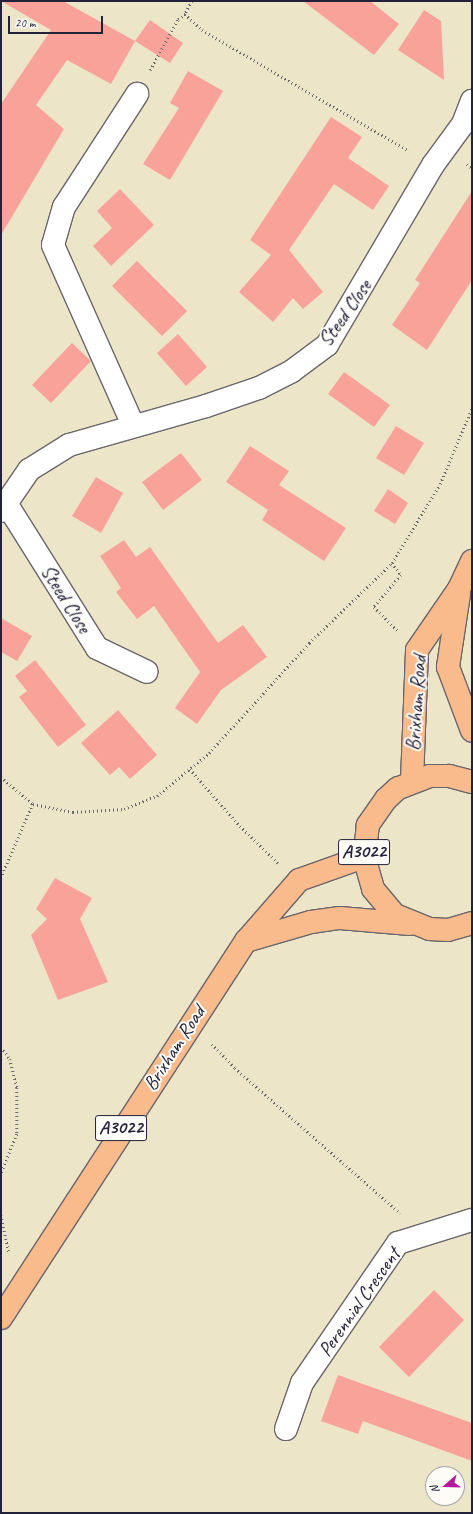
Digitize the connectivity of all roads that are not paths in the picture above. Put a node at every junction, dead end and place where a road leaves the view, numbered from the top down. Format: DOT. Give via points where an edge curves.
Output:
graph roads {
  1 [pos="137,94"];
  2 [pos="472,101"];
  3 [pos="133,425"];
  4 [pos="4,507"];
  5 [pos="472,561"];
  6 [pos="459,589"];
  7 [pos="146,672"];
  8 [pos="472,731"];
  9 [pos="412,781"];
  10 [pos="472,782"];
  11 [pos="364,857"];
  12 [pos="472,923"];
  13 [pos="410,924"];
  14 [pos="246,941"];
  15 [pos="472,1220"];
  16 [pos="1,1318"];
  17 [pos="286,1429"];
  1 -- 3 [label="street" via="64,207 53,245"];
  2 -- 3 [label="street, Steed Close" via="463,124 433,165 327,345 292,371 258,388 206,406"];
  3 -- 4 [label="street, Steed Close" via="69,445 29,470"];
  4 -- 7 [label="street, Steed Close" via="97,648"];
  5 -- 6 [label="main road, Brixham Road"];
  6 -- 8 [label="main road, Brixham Road" via="448,667"];
  6 -- 9 [label="main road, Brixham Road" via="417,650"];
  9 -- 10 [label="main road, Brixham Road / A3022" via="449,776"];
  9 -- 11 [label="main road, Brixham Road / A3022" via="398,788 376,811 364,841"];
  11 -- 13 [label="main road, Brixham Road / A3022" via="367,873 383,903"];
  11 -- 14 [label="main road, Brixham Road / A3022" via="299,880"];
  12 -- 13 [label="main road, Brixham Road / A3022" via="448,930"];
  13 -- 14 [label="main road, Brixham Road / A3022" via="340,918 311,922"];
  14 -- 16 [label="main road, Brixham Road / A3022" via="191,1020"];
  15 -- 17 [label="street, Perennial Crescent" via="398,1243 302,1383"];
}
